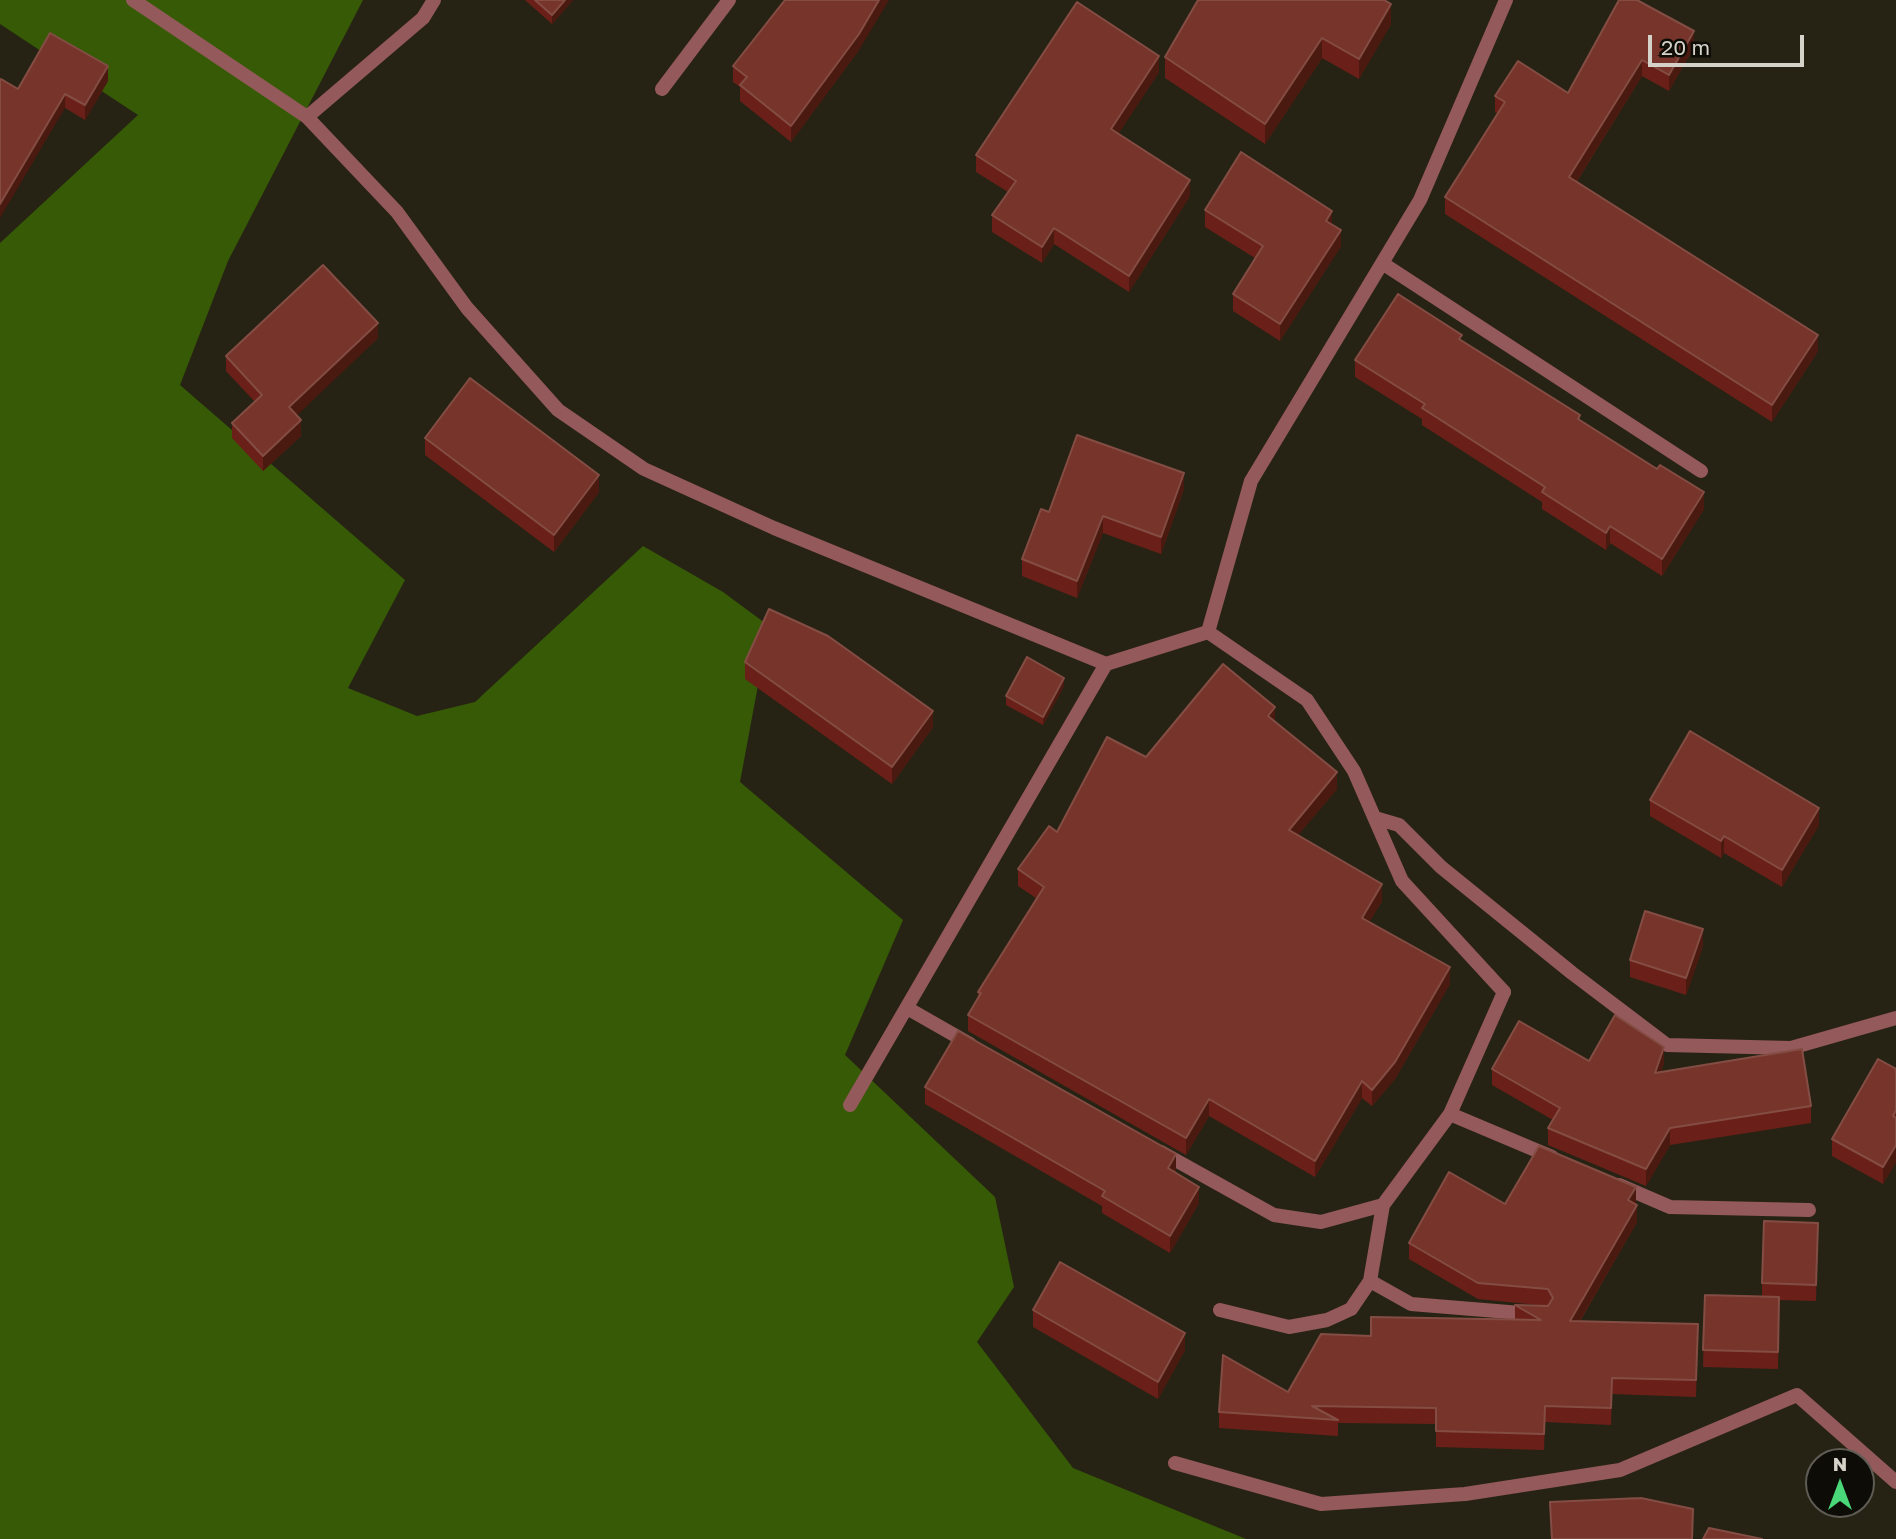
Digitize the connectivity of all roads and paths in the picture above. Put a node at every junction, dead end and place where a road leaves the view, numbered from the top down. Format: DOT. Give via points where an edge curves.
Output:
graph roads {
  1 [pos="133,0"];
  2 [pos="434,0"];
  3 [pos="729,0"];
  4 [pos="1506,0"];
  5 [pos="662,89"];
  6 [pos="307,117"];
  7 [pos="1382,263"];
  8 [pos="1701,471"];
  9 [pos="1208,632"];
  10 [pos="1106,664"];
  11 [pos="1375,818"];
  12 [pos="907,1008"];
  13 [pos="1896,1017"];
  14 [pos="978,1048"];
  15 [pos="850,1105"];
  16 [pos="1450,1114"];
  17 [pos="1144,1142"];
  18 [pos="1560,1160"];
  19 [pos="1609,1181"];
  20 [pos="1383,1205"];
  21 [pos="1809,1210"];
  22 [pos="1370,1280"];
  23 [pos="1220,1310"];
  24 [pos="1543,1314"];
  25 [pos="1175,1463"];
  26 [pos="1896,1482"];
  1 -- 6 [label="street"];
  2 -- 6 [label="street" via="423,18"];
  3 -- 5 [label="street"];
  4 -- 7 [label="street" via="1420,201"];
  6 -- 10 [label="street" via="397,212 467,308 558,410 622,455 774,528"];
  7 -- 8 [label="street"];
  7 -- 9 [label="street" via="1251,481"];
  9 -- 10 [label="street"];
  9 -- 11 [label="street" via="1307,700 1354,771"];
  10 -- 12 [label="street"];
  11 -- 13 [label="street" via="1399,825 1441,867 1667,1045 1791,1048"];
  11 -- 16 [label="street" via="1402,881 1504,992"];
  12 -- 14 [label="street"];
  12 -- 15 [label="street"];
  16 -- 18 [label="street"];
  16 -- 20 [label="street"];
  17 -- 20 [label="street" via="1274,1216 1321,1222"];
  19 -- 21 [label="street" via="1670,1207"];
  20 -- 22 [label="street"];
  22 -- 23 [label="street" via="1351,1309 1327,1320 1289,1326"];
  22 -- 24 [label="street" via="1411,1304"];
  25 -- 26 [label="street" via="1321,1504 1465,1494 1620,1470 1797,1395"];
}
